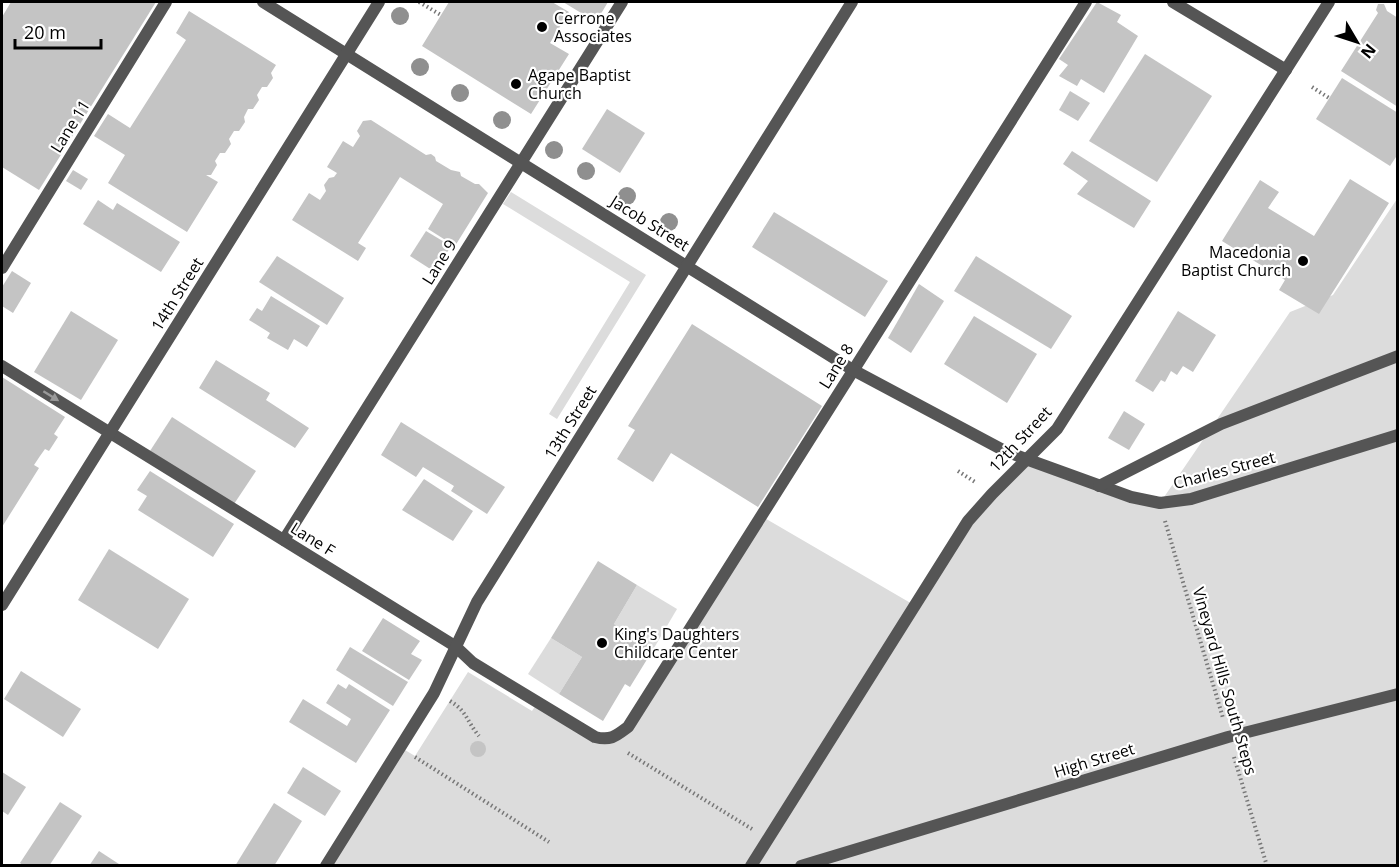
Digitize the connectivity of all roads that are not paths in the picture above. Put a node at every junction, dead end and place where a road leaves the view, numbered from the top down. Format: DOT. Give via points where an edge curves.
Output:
graph roads {
  1 [pos="166,2"];
  2 [pos="263,2"];
  3 [pos="379,2"];
  4 [pos="622,2"];
  5 [pos="852,2"];
  6 [pos="1086,2"];
  7 [pos="1173,2"];
  8 [pos="1329,2"];
  9 [pos="347,54"];
  10 [pos="1287,69"];
  11 [pos="521,162"];
  12 [pos="687,266"];
  13 [pos="2,268"];
  14 [pos="1398,356"];
  15 [pos="2,366"];
  16 [pos="853,370"];
  17 [pos="109,433"];
  18 [pos="1398,435"];
  19 [pos="1026,459"];
  20 [pos="1099,486"];
  21 [pos="284,540"];
  22 [pos="2,604"];
  23 [pos="455,646"];
  24 [pos="1398,694"];
  25 [pos="607,740"];
  26 [pos="326,866"];
  27 [pos="751,866"];
  28 [pos="801,866"];
  1 -- 13 [label="street, Lane 11"];
  2 -- 9 [label="street, Jacob Street"];
  3 -- 9 [label="street, 14th Street"];
  4 -- 11 [label="street, Lane 9"];
  5 -- 12 [label="street, 13th Street"];
  6 -- 16 [label="street, Lane 8"];
  7 -- 10 [label="street"];
  8 -- 10 [label="street, 12th Street"];
  9 -- 11 [label="street, Jacob Street"];
  9 -- 17 [label="street, 14th Street"];
  10 -- 19 [label="street, 12th Street" via="1057,429"];
  11 -- 12 [label="street, Jacob Street"];
  11 -- 21 [label="street, Lane 9"];
  12 -- 16 [label="street, Jacob Street"];
  12 -- 23 [label="street, 13th Street" via="477,602"];
  14 -- 20 [label="street" via="1221,424"];
  15 -- 17 [label="street, Lane F, one-way"];
  16 -- 19 [label="street, Jacob Street"];
  16 -- 25 [label="street, Lane 8" via="628,727"];
  17 -- 21 [label="street, Lane F"];
  17 -- 22 [label="street, 14th Street"];
  18 -- 20 [label="street, Charles Street" via="1191,499 1160,503"];
  19 -- 20 [label="street, Charles Street"];
  19 -- 27 [label="street, 12th Street" via="968,521"];
  21 -- 23 [label="street, Lane F"];
  23 -- 25 [label="street, Lane F" via="483,669"];
  23 -- 26 [label="street, 13th Street" via="434,693"];
  24 -- 28 [label="street, High Street" via="1228,736"];
}
